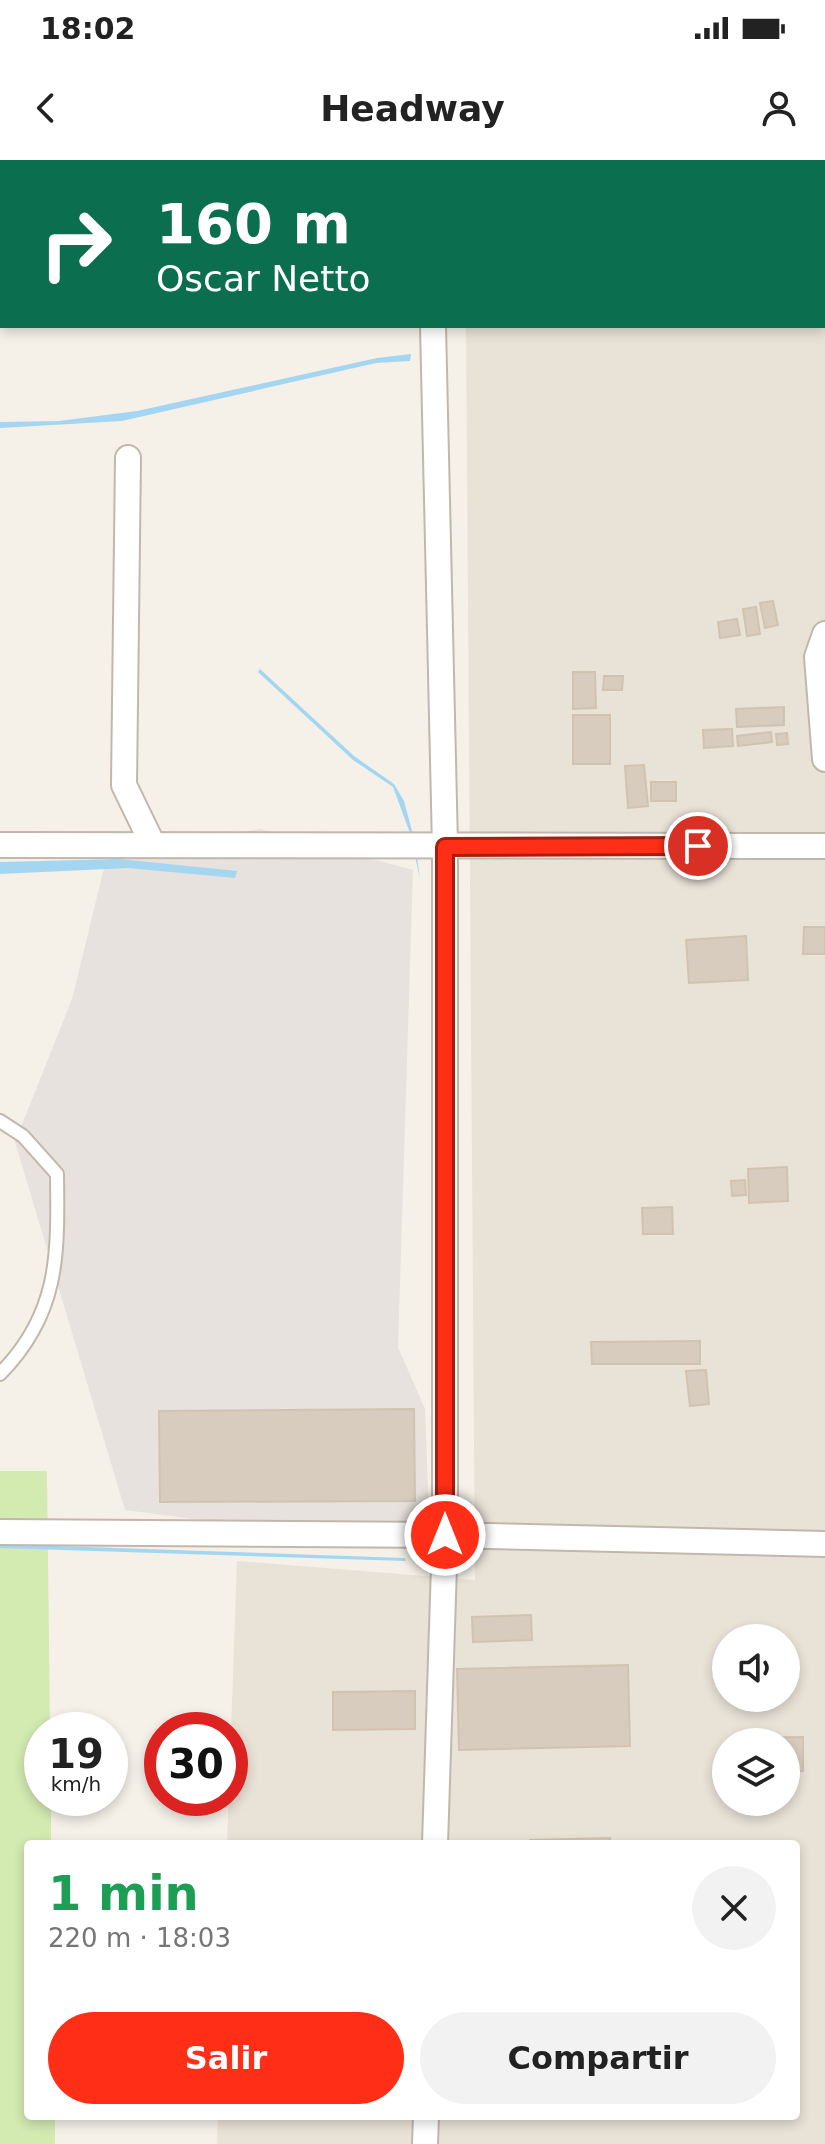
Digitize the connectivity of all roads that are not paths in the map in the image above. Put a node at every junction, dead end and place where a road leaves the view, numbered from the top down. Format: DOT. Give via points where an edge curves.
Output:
graph roads {
  1 [pos="433,328"];
  2 [pos="128,458"];
  3 [pos="825,634"];
  4 [pos="825,759"];
  5 [pos="0,845"];
  6 [pos="153,845"];
  7 [pos="825,846"];
  8 [pos="445,847"];
  9 [pos="0,1121"];
  10 [pos="0,1374"];
  11 [pos="0,1532"];
  12 [pos="445,1535"];
  13 [pos="825,1544"];
  14 [pos="435,1840"];
  15 [pos="426,2120"];
  16 [pos="425,2144"];
  1 -- 8 [label="street"];
  2 -- 6 [label="street" via="124,785"];
  3 -- 4 [label="street" via="817,657"];
  5 -- 6 [label="street"];
  6 -- 8 [label="street"];
  7 -- 8 [label="street"];
  8 -- 12 [label="street"];
  9 -- 10 [label="lane" via="23,1136 57,1174 57,1239 46,1310 21,1352"];
  11 -- 12 [label="street"];
  12 -- 13 [label="street"];
  12 -- 14 [label="street"];
  15 -- 16 [label="street"];
}
